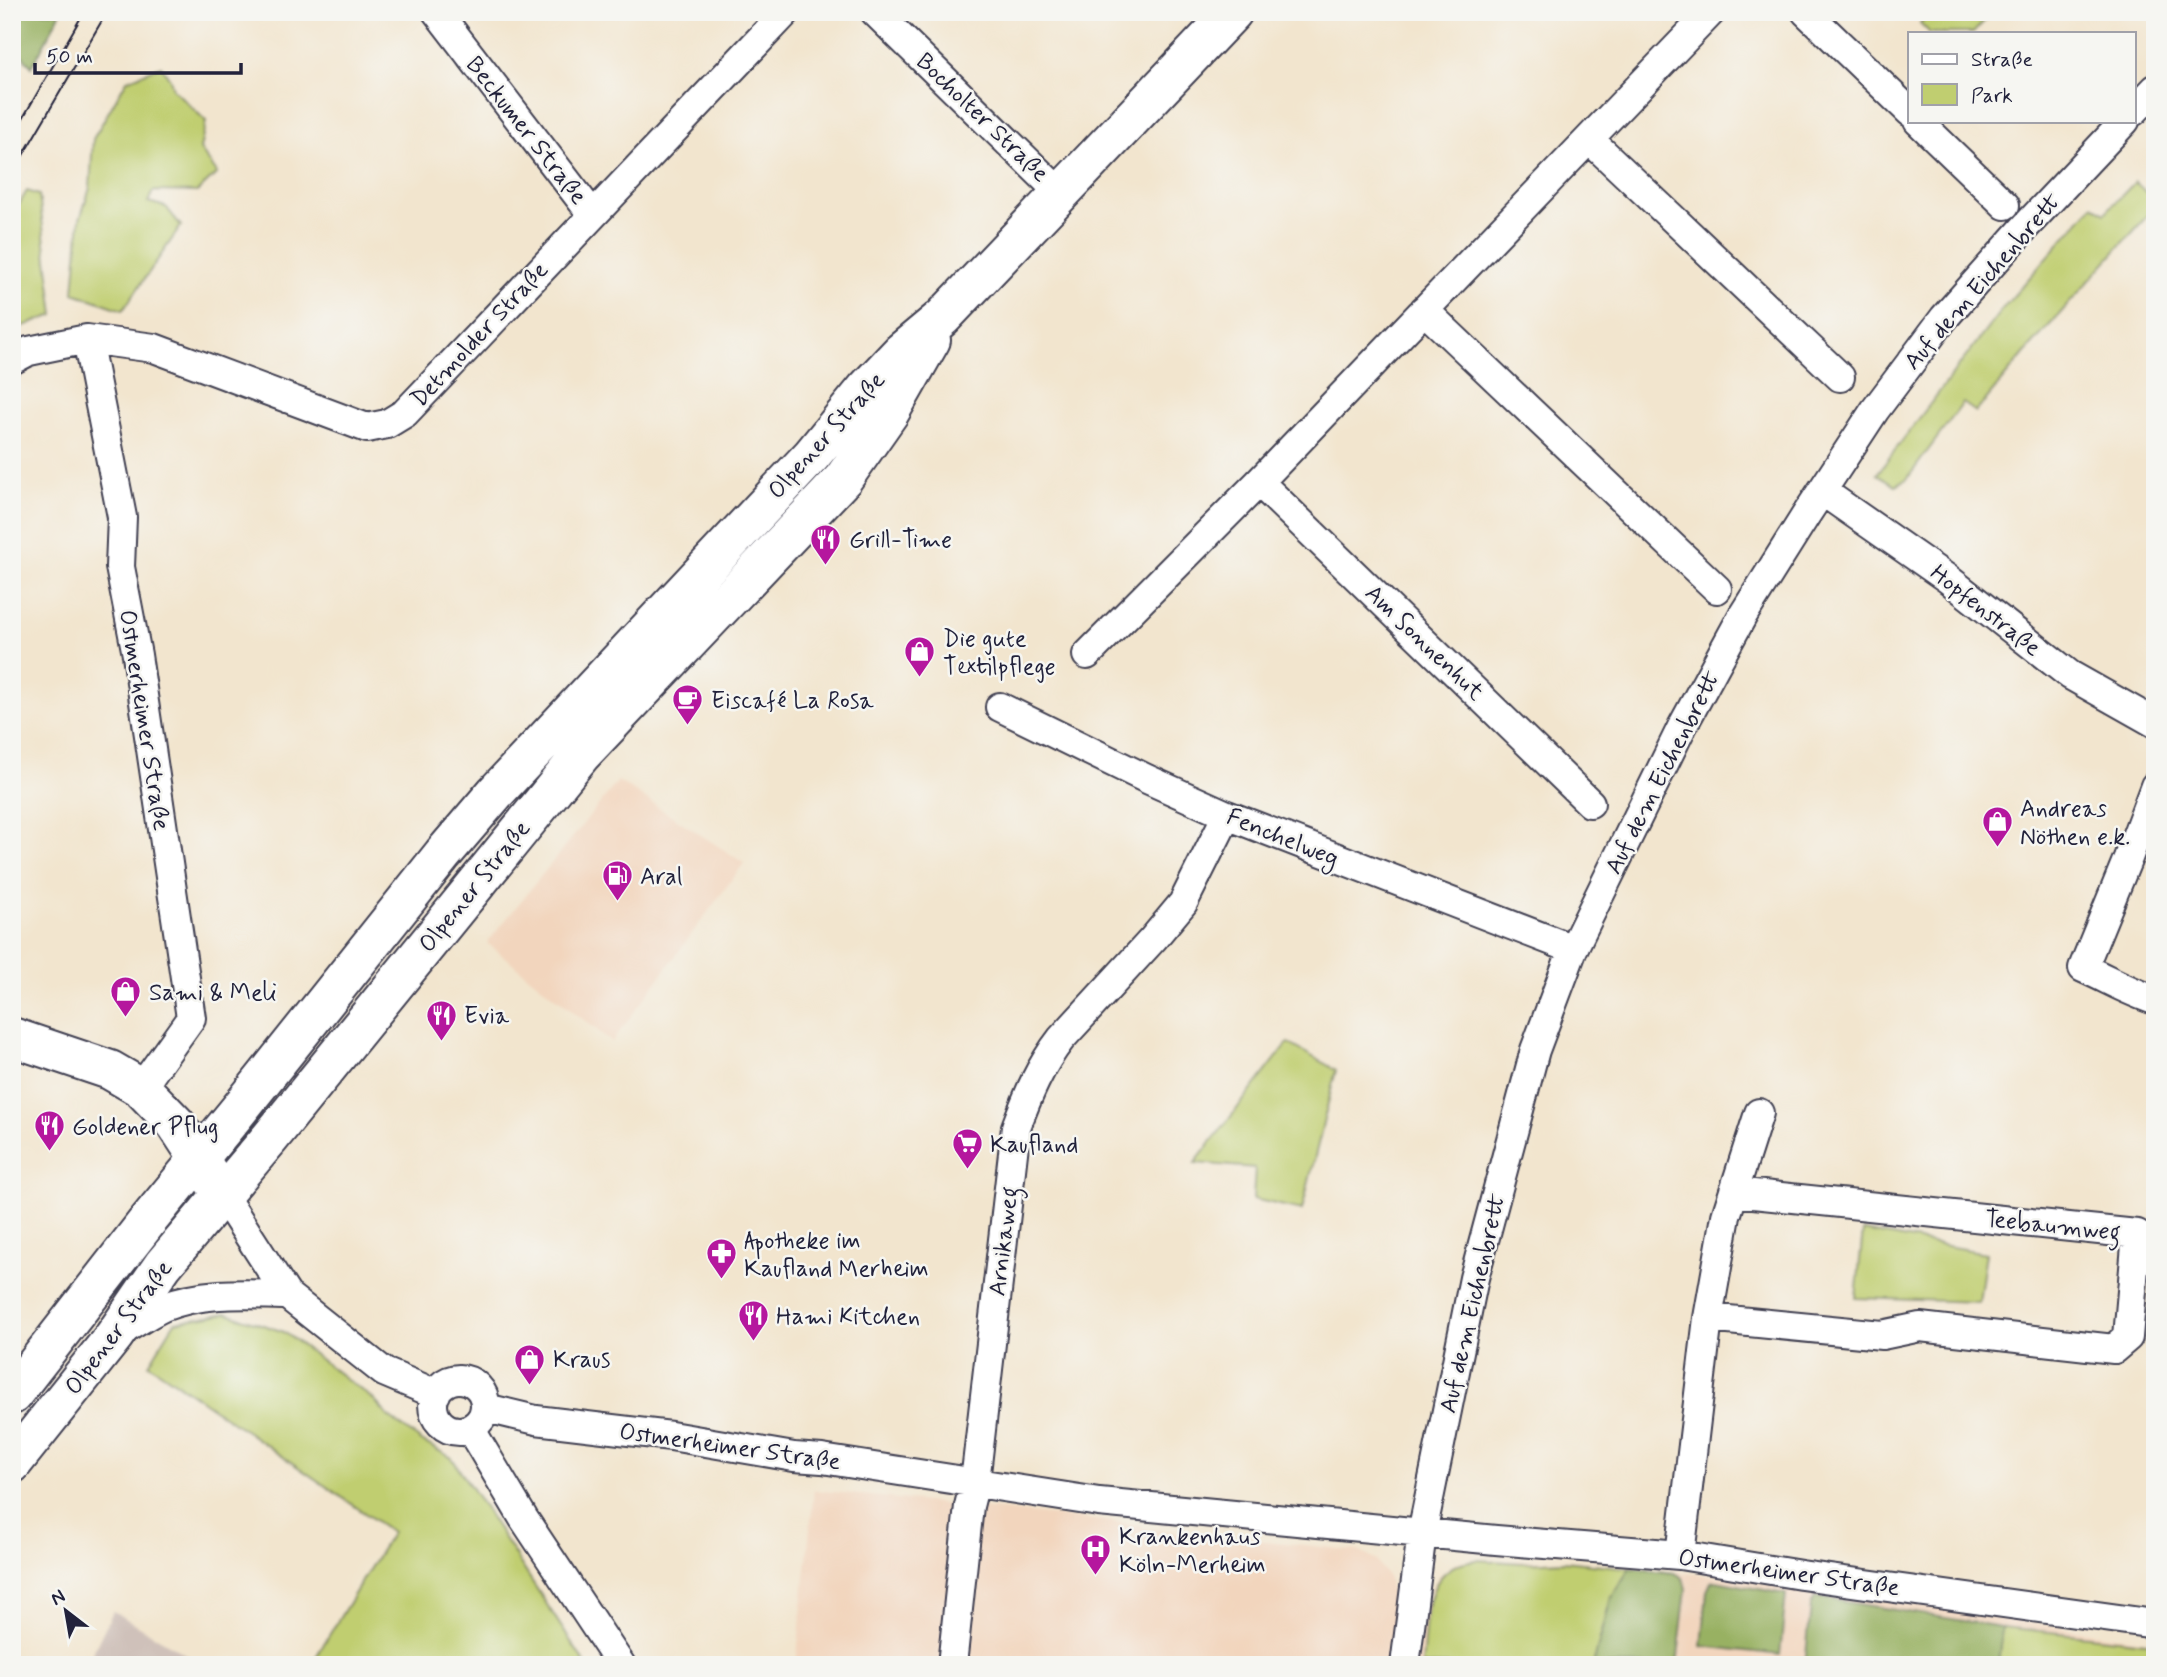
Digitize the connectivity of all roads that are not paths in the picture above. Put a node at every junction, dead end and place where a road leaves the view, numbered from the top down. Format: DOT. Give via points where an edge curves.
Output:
graph roads {
  1 [pos="437,12"];
  2 [pos="786,12"];
  3 [pos="875,12"];
  4 [pos="1233,12"];
  5 [pos="1711,12"];
  6 [pos="1806,12"];
  7 [pos="2155,89"];
  8 [pos="2136,109"];
  9 [pos="1908,110"];
  10 [pos="1919,122"];
  11 [pos="2124,122"];
  12 [pos="1590,140"];
  13 [pos="1060,192"];
  14 [pos="2005,205"];
  15 [pos="592,214"];
  16 [pos="1424,310"];
  17 [pos="943,317"];
  18 [pos="87,339"];
  19 [pos="12,360"];
  20 [pos="1840,377"];
  21 [pos="812,455"];
  22 [pos="843,479"];
  23 [pos="1259,482"];
  24 [pos="1822,491"];
  25 [pos="1717,589"];
  26 [pos="1087,655"];
  27 [pos="1000,707"];
  28 [pos="2155,723"];
  29 [pos="2155,786"];
  30 [pos="1590,803"];
  31 [pos="1227,815"];
  32 [pos="1573,949"];
  33 [pos="2155,1000"];
  34 [pos="12,1037"];
  35 [pos="141,1088"];
  36 [pos="1759,1113"];
  37 [pos="200,1158"];
  38 [pos="1734,1192"];
  39 [pos="222,1194"];
  40 [pos="288,1295"];
  41 [pos="1708,1318"];
  42 [pos="114,1336"];
  43 [pos="436,1394"];
  44 [pos="12,1395"];
  45 [pos="478,1419"];
  46 [pos="12,1464"];
  47 [pos="975,1482"];
  48 [pos="1422,1533"];
  49 [pos="1680,1555"];
  50 [pos="2155,1623"];
  51 [pos="621,1665"];
  52 [pos="952,1665"];
  53 [pos="1405,1665"];
  1 -- 15 [label="street, Beckumer Straße"];
  2 -- 15 [label="street, Detmolder Straße"];
  3 -- 13 [label="street, Bocholter Straße"];
  4 -- 13 [label="main road, Olpener Straße"];
  5 -- 12 [label="street"];
  6 -- 9 [label="street"];
  7 -- 8 [label="street"];
  10 -- 14 [label="street"];
  11 -- 24 [label="street, Auf dem Eichenbrett" via="1944,318"];
  12 -- 16 [label="street"];
  12 -- 20 [label="street"];
  13 -- 17 [label="main road, Olpener Straße"];
  15 -- 18 [label="street, Detmolder Straße" via="405,413 387,424 367,428 154,348"];
  16 -- 23 [label="street"];
  16 -- 25 [label="street"];
  17 -- 21 [label="main road, Olpener Straße" via="901,352"];
  17 -- 22 [label="main road, Olpener Straße" via="890,412"];
  18 -- 19 [label="street, Detmolder Straße" via="29,351"];
  18 -- 35 [label="street, Ostmerheimer Straße" via="122,517 120,567 191,1018"];
  21 -- 22 [label="main road" via="830,443 845,448 851,458"];
  21 -- 37 [label="main road, Olpener Straße" via="496,792"];
  22 -- 39 [label="main road, Olpener Straße" via="581,755"];
  23 -- 26 [label="street"];
  23 -- 30 [label="street, Am Sonnenhut"];
  24 -- 28 [label="street, Hopfenstraße" via="1948,579 2070,675"];
  24 -- 32 [label="street, Auf dem Eichenbrett" via="1743,615 1682,727"];
  27 -- 31 [label="street, Fenchelweg"];
  29 -- 33 [label="street" via="2083,968"];
  31 -- 32 [label="street, Fenchelweg"];
  31 -- 47 [label="street, Arnikaweg" via="1183,903 1061,1039 1033,1082 1016,1127"];
  32 -- 48 [label="street, Auf dem Eichenbrett" via="1535,1050 1474,1278"];
  34 -- 35 [label="main road" via="110,1070"];
  35 -- 37 [label="main road" via="176,1124"];
  36 -- 38 [label="street"];
  37 -- 39 [label="main road"];
  37 -- 44 [label="main road, Olpener Straße"];
  38 -- 41 [label="street"];
  38 -- 41 [label="street, Teebaumweg" via="2137,1234 2128,1337 2114,1349 1920,1327 1882,1335"];
  39 -- 40 [label="street"];
  39 -- 42 [label="main road, Olpener Straße" via="163,1265"];
  40 -- 42 [label="street" via="233,1293 184,1301 162,1308"];
  40 -- 43 [label="street" via="384,1372"];
  41 -- 49 [label="street"];
  42 -- 46 [label="main road, Olpener Straße"];
  43 -- 45 [label="street" via="433,1410 440,1424 455,1432"];
  43 -- 45 [label="street" via="447,1382 472,1382 483,1393"];
  45 -- 47 [label="street, Ostmerheimer Straße" via="536,1420 671,1436"];
  45 -- 51 [label="street" via="524,1519"];
  47 -- 48 [label="street, Ostmerheimer Straße" via="1099,1502"];
  47 -- 52 [label="street"];
  48 -- 49 [label="street, Ostmerheimer Straße"];
  48 -- 53 [label="street"];
  49 -- 50 [label="street, Ostmerheimer Straße"];
}
